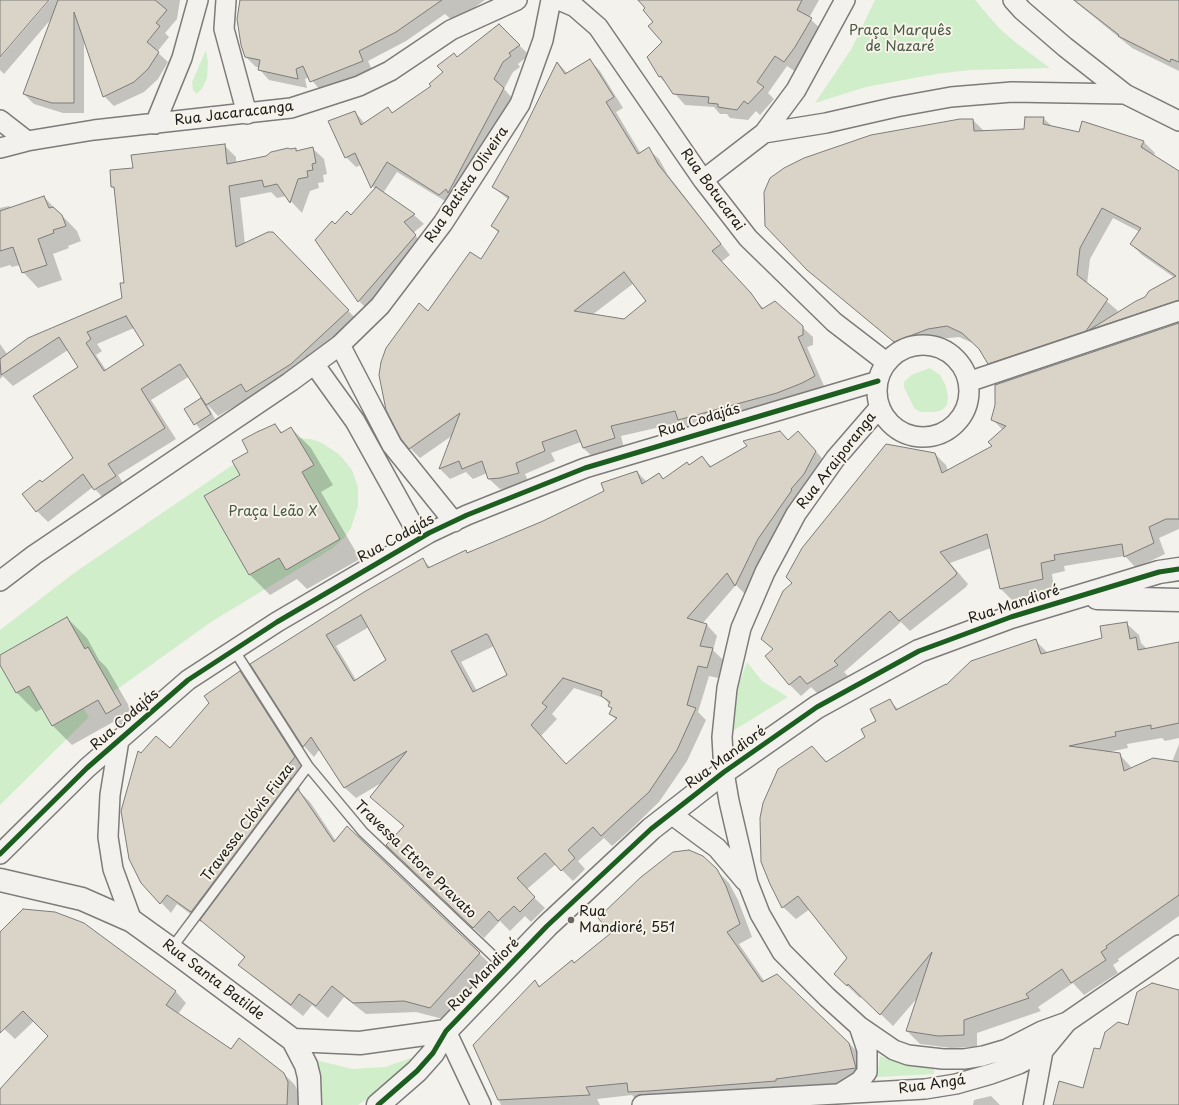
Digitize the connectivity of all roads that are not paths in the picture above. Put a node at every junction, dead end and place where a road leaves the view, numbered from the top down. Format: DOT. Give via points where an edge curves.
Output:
graph roads {
  1 [pos="198,0"];
  2 [pos="226,0"];
  3 [pos="517,0"];
  4 [pos="552,0"];
  5 [pos="559,0"];
  6 [pos="845,0"];
  7 [pos="1013,0"];
  8 [pos="1125,94"];
  9 [pos="247,114"];
  10 [pos="0,120"];
  11 [pos="1179,121"];
  12 [pos="155,124"];
  13 [pos="764,133"];
  14 [pos="26,141"];
  15 [pos="0,148"];
  16 [pos="703,180"];
  17 [pos="1179,311"];
  18 [pos="340,345"];
  19 [pos="886,362"];
  20 [pos="314,364"];
  21 [pos="878,380"];
  22 [pos="968,382"];
  23 [pos="880,407"];
  24 [pos="454,522"];
  25 [pos="420,538"];
  26 [pos="1179,559"];
  27 [pos="1169,571"];
  28 [pos="0,581"];
  29 [pos="1078,597"];
  30 [pos="1179,600"];
  31 [pos="234,650"];
  32 [pos="119,740"];
  33 [pos="308,766"];
  34 [pos="724,772"];
  35 [pos="671,814"];
  36 [pos="0,854"];
  37 [pos="0,880"];
  38 [pos="748,884"];
  39 [pos="132,921"];
  40 [pos="1179,945"];
  41 [pos="171,949"];
  42 [pos="507,968"];
  43 [pos="1067,1022"];
  44 [pos="859,1026"];
  45 [pos="1042,1030"];
  46 [pos="446,1031"];
  47 [pos="293,1040"];
  48 [pos="1043,1052"];
  49 [pos="838,1095"];
  50 [pos="310,1105"];
  51 [pos="378,1105"];
  52 [pos="481,1105"];
  53 [pos="642,1105"];
  54 [pos="1033,1105"];
  1 -- 12 [label="street" via="182,58"];
  2 -- 9 [label="street" via="224,29"];
  3 -- 9 [label="street, Rua Jacaracanga" via="451,30 390,72 359,86 291,108"];
  4 -- 18 [label="street, Rua Batista Oliveira" via="543,40 520,104 443,223 380,306"];
  5 -- 16 [label="street, Rua Botucarai" via="575,7 598,27"];
  6 -- 13 [label="street" via="796,90"];
  7 -- 8 [label="street" via="1065,47"];
  8 -- 11 [label="street"];
  8 -- 13 [label="street" via="1012,92 951,97"];
  9 -- 12 [label="street, Rua Jacaracanga"];
  10 -- 14 [label="street"];
  12 -- 14 [label="street, Rua Jacaracanga" via="94,130"];
  13 -- 16 [label="street"];
  14 -- 15 [label="street, Rua Jacaracanga"];
  16 -- 19 [label="street, Rua Botucarai" via="748,238 834,322"];
  17 -- 22 [label="street"];
  18 -- 20 [label="street"];
  18 -- 24 [label="street" via="392,445"];
  19 -- 21 [label="street"];
  19 -- 22 [label="street" via="905,349 928,345 939,348 958,361"];
  20 -- 25 [label="street" via="355,421"];
  20 -- 28 [label="street" via="34,555"];
  21 -- 23 [label="street" via="877,394"];
  21 -- 24 [label="street, Rua Codajás" via="585,468"];
  22 -- 23 [label="street" via="965,409 948,430 935,435 921,436 902,431 886,418"];
  23 -- 34 [label="street, Rua Araiporanga" via="835,459 796,514 741,628 727,688 722,737"];
  24 -- 25 [label="street, Rua Codajás"];
  25 -- 31 [label="street, Rua Codajás"];
  26 -- 27 [label="street, Rua Mandioré"];
  27 -- 29 [label="street, Rua Mandioré"];
  29 -- 30 [label="street, Rua Mandioré"];
  29 -- 34 [label="street, Rua Mandioré" via="1010,617 919,651 817,707"];
  31 -- 32 [label="street, Rua Codajás" via="188,680"];
  31 -- 33 [label="lane, Travessa Clóvis Fiuza"];
  32 -- 36 [label="street, Rua Codajás"];
  32 -- 39 [label="street" via="110,795 108,837 113,869"];
  33 -- 41 [label="lane, Travessa Clóvis Fiuza"];
  33 -- 42 [label="lane, Travessa Ettore Pravato" via="363,832"];
  34 -- 35 [label="street, Rua Mandioré"];
  34 -- 38 [label="street, Rua Araiporanga"];
  35 -- 38 [label="street, Rua Araiporanga" via="716,848"];
  35 -- 42 [label="street, Rua Mandioré" via="547,926"];
  37 -- 39 [label="street, Rua Santa Batilde" via="82,899"];
  38 -- 44 [label="street, Rua Araiporanga" via="760,914 782,952"];
  39 -- 41 [label="street, Rua Santa Batilde"];
  40 -- 43 [label="street, Rua Angá"];
  41 -- 47 [label="street, Rua Santa Batilde"];
  42 -- 46 [label="street, Rua Mandioré"];
  43 -- 45 [label="street, Rua Araiporanga"];
  43 -- 48 [label="street, Rua Angá"];
  44 -- 45 [label="street, Rua Araiporanga" via="894,1050 908,1055 943,1059 964,1059 1007,1049"];
  44 -- 49 [label="street, Rua Araiporanga" via="867,1050 867,1072 860,1081"];
  45 -- 48 [label="street"];
  46 -- 47 [label="street" via="360,1043"];
  46 -- 51 [label="street, Rua Mandioré" via="417,1071"];
  46 -- 52 [label="street"];
  47 -- 50 [label="street" via="306,1065"];
  48 -- 49 [label="street, Rua Angá" via="1019,1064 956,1084 925,1089"];
  48 -- 54 [label="street"];
  49 -- 53 [label="street, Rua Angá"];
}
